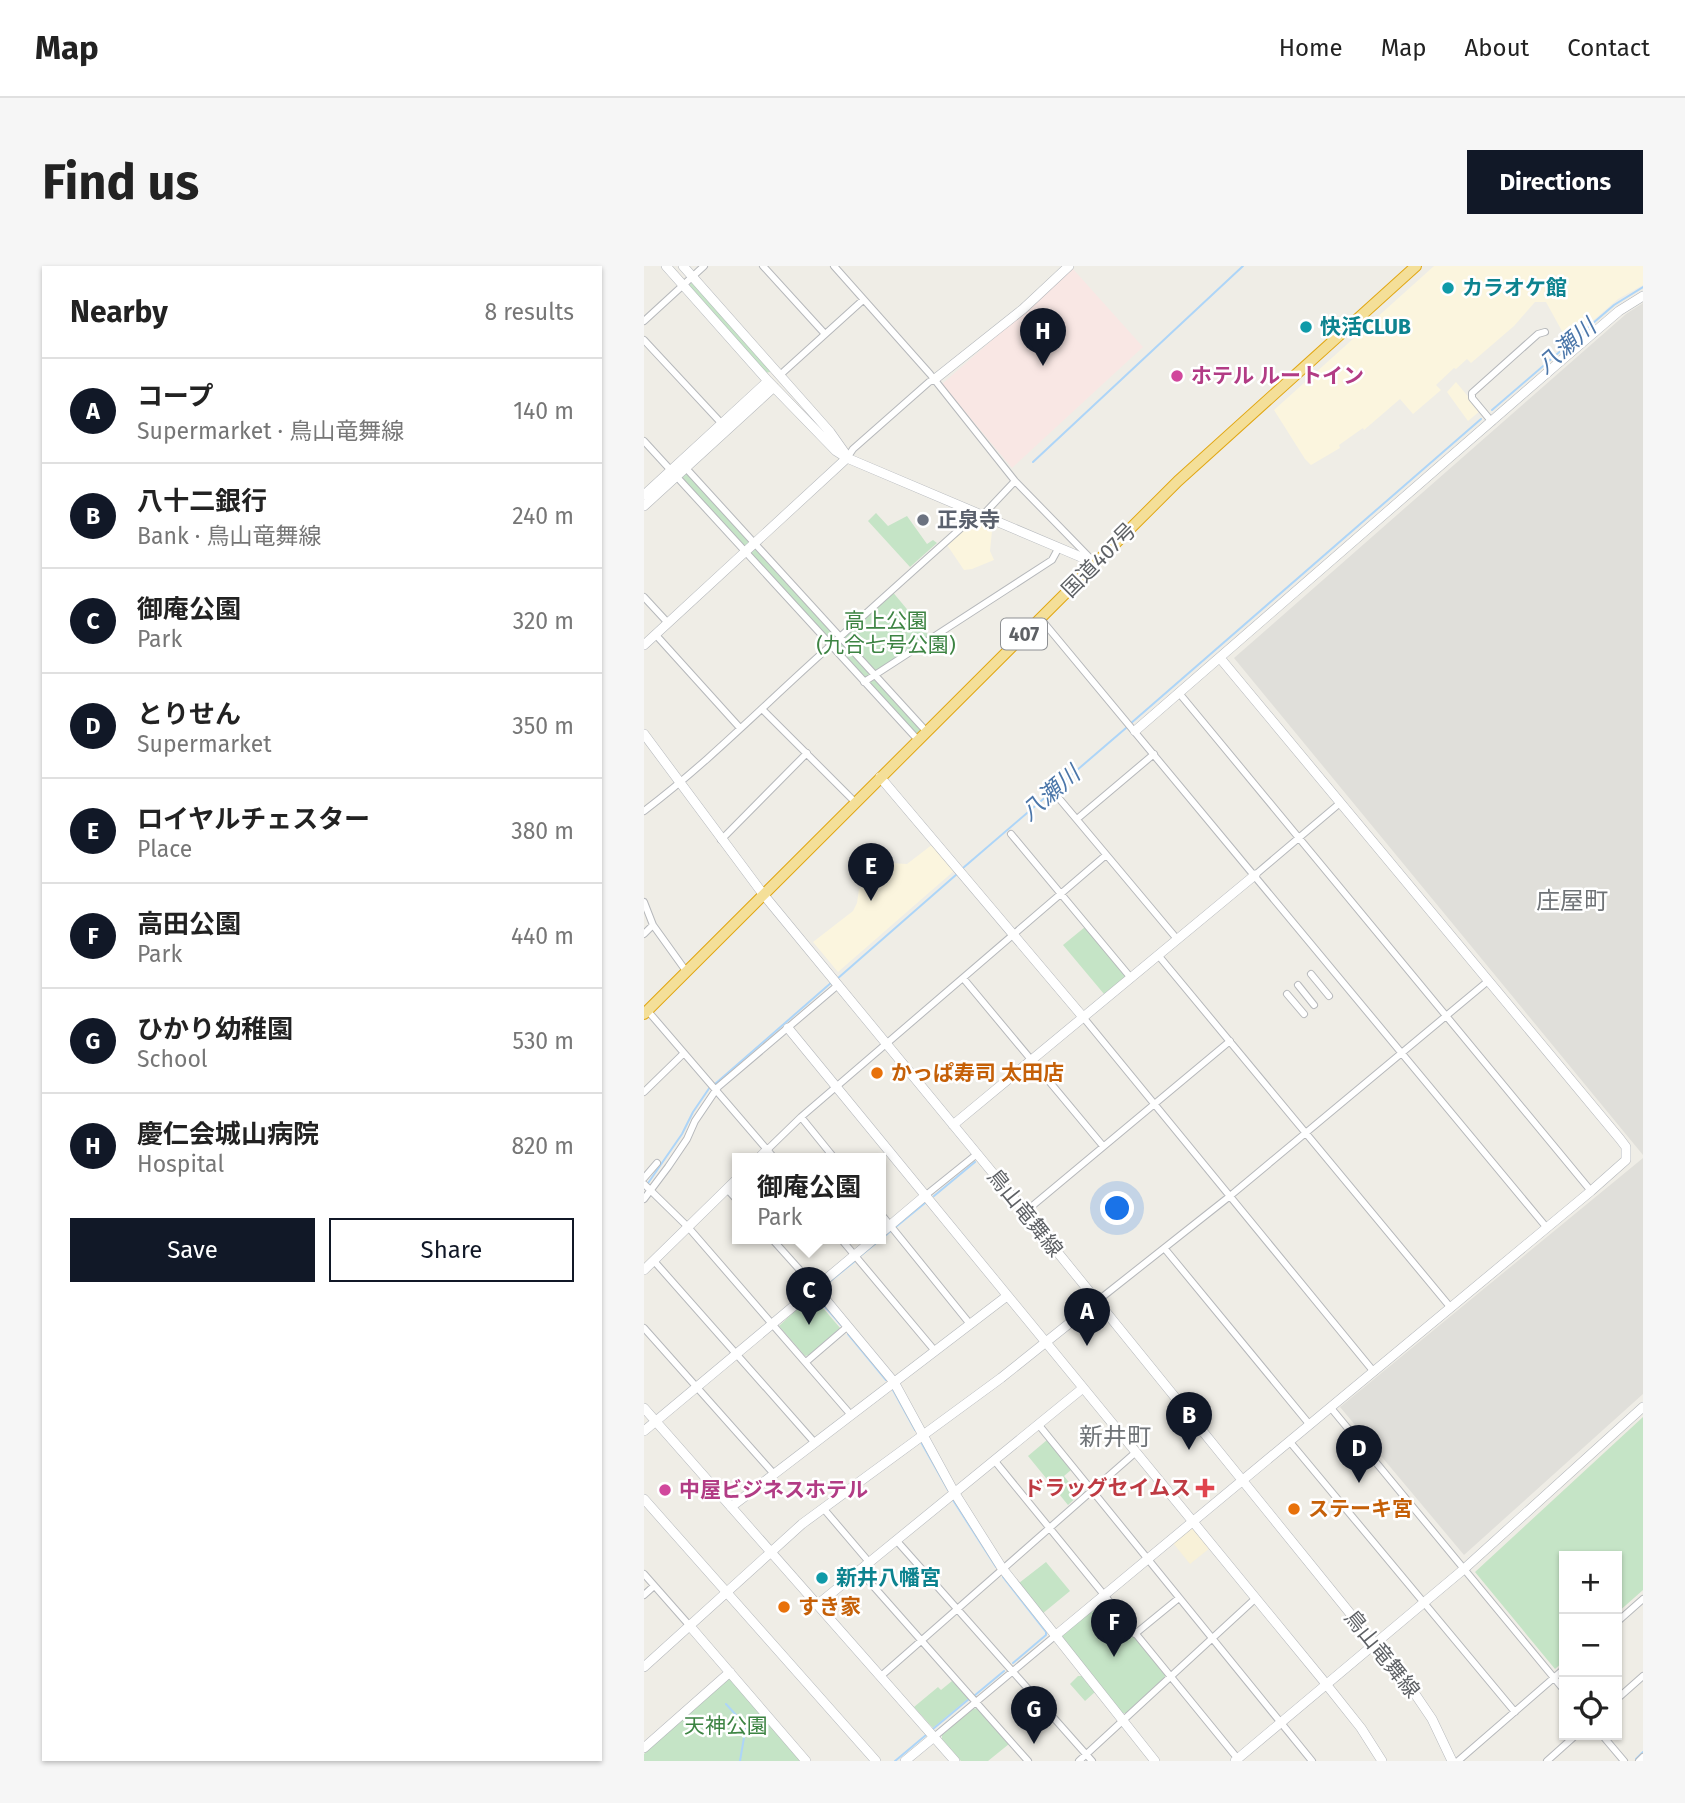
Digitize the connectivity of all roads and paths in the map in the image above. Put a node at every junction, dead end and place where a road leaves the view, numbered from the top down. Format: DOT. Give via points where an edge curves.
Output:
graph roads {
  1 [pos="666,266"];
  2 [pos="683,266"];
  3 [pos="704,266"];
  4 [pos="763,266"];
  5 [pos="834,266"];
  6 [pos="1069,266"];
  7 [pos="1416,266"];
  8 [pos="692,276"];
  9 [pos="683,285"];
  10 [pos="1643,296"];
  11 [pos="863,300"];
  12 [pos="644,321"];
  13 [pos="1545,332"];
  14 [pos="825,334"];
  15 [pos="644,340"];
  16 [pos="780,376"];
  17 [pos="935,379"];
  18 [pos="771,384"];
  19 [pos="1492,422"];
  20 [pos="725,427"];
  21 [pos="644,441"];
  22 [pos="848,458"];
  23 [pos="683,465"];
  24 [pos="674,474"];
  25 [pos="1015,481"];
  26 [pos="644,495"];
  27 [pos="644,506"];
  28 [pos="978,514"];
  29 [pos="1073,538"];
  30 [pos="754,543"];
  31 [pos="1060,550"];
  32 [pos="744,553"];
  33 [pos="1095,564"];
  34 [pos="644,597"];
  35 [pos="1040,618"];
  36 [pos="668,623"];
  37 [pos="655,634"];
  38 [pos="840,638"];
  39 [pos="644,645"];
  40 [pos="831,645"];
  41 [pos="1220,658"];
  42 [pos="874,675"];
  43 [pos="864,682"];
  44 [pos="1179,693"];
  45 [pos="763,709"];
  46 [pos="1132,727"];
  47 [pos="740,729"];
  48 [pos="926,731"];
  49 [pos="644,734"];
  50 [pos="918,740"];
  51 [pos="807,753"];
  52 [pos="1154,754"];
  53 [pos="880,777"];
  54 [pos="681,783"];
  55 [pos="1057,796"];
  56 [pos="855,802"];
  57 [pos="1340,803"];
  58 [pos="644,811"];
  59 [pos="1077,819"];
  60 [pos="1012,834"];
  61 [pos="1299,837"];
  62 [pos="722,840"];
  63 [pos="1106,855"];
  64 [pos="1255,875"];
  65 [pos="763,894"];
  66 [pos="1061,894"];
  67 [pos="644,902"];
  68 [pos="653,925"];
  69 [pos="644,934"];
  70 [pos="1013,934"];
  71 [pos="1177,939"];
  72 [pos="1158,955"];
  73 [pos="686,971"];
  74 [pos="1311,974"];
  75 [pos="963,978"];
  76 [pos="1131,978"];
  77 [pos="1488,981"];
  78 [pos="836,982"];
  79 [pos="1298,985"];
  80 [pos="1287,994"];
  81 [pos="1329,996"];
  82 [pos="1314,1005"];
  83 [pos="646,1012"];
  84 [pos="1304,1014"];
  85 [pos="1447,1015"];
  86 [pos="1083,1017"];
  87 [pos="788,1028"];
  88 [pos="1230,1041"];
  89 [pos="887,1044"];
  90 [pos="1402,1052"];
  91 [pos="684,1053"];
  92 [pos="1031,1060"];
  93 [pos="837,1087"];
  94 [pos="644,1092"];
  95 [pos="715,1092"];
  96 [pos="1154,1104"];
  97 [pos="801,1117"];
  98 [pos="953,1125"];
  99 [pos="1305,1131"];
  100 [pos="1103,1146"];
  101 [pos="767,1150"];
  102 [pos="764,1153"];
  103 [pos="770,1153"];
  104 [pos="830,1153"];
  105 [pos="977,1154"];
  106 [pos="657,1163"];
  107 [pos="644,1178"];
  108 [pos="732,1184"];
  109 [pos="648,1188"];
  110 [pos="727,1189"];
  111 [pos="1591,1191"];
  112 [pos="732,1194"];
  113 [pos="926,1195"];
  114 [pos="1230,1196"];
  115 [pos="644,1199"];
  116 [pos="1026,1213"];
  117 [pos="886,1220"];
  118 [pos="890,1225"];
  119 [pos="688,1227"];
  120 [pos="1547,1228"];
  121 [pos="886,1229"];
  122 [pos="776,1244"];
  123 [pos="845,1244"];
  124 [pos="868,1244"];
  125 [pos="1165,1249"];
  126 [pos="855,1256"];
  127 [pos="653,1261"];
  128 [pos="644,1270"];
  129 [pos="816,1288"];
  130 [pos="1007,1296"];
  131 [pos="1096,1302"];
  132 [pos="1451,1308"];
  133 [pos="772,1324"];
  134 [pos="970,1324"];
  135 [pos="848,1326"];
  136 [pos="644,1328"];
  137 [pos="1046,1343"];
  138 [pos="935,1351"];
  139 [pos="736,1354"];
  140 [pos="806,1362"];
  141 [pos="1374,1371"];
  142 [pos="894,1382"];
  143 [pos="696,1387"];
  144 [pos="1083,1388"];
  145 [pos="1643,1407"];
  146 [pos="644,1408"];
  147 [pos="1331,1408"];
  148 [pos="851,1415"];
  149 [pos="655,1420"];
  150 [pos="1038,1424"];
  151 [pos="1310,1425"];
  152 [pos="644,1431"];
  153 [pos="923,1435"];
  154 [pos="1290,1442"];
  155 [pos="815,1443"];
  156 [pos="1136,1452"];
  157 [pos="994,1460"];
  158 [pos="774,1474"];
  159 [pos="1242,1480"];
  160 [pos="1091,1490"];
  161 [pos="954,1492"];
  162 [pos="644,1499"];
  163 [pos="732,1507"];
  164 [pos="822,1507"];
  165 [pos="1193,1521"];
  166 [pos="1049,1528"];
  167 [pos="896,1540"];
  168 [pos="771,1552"];
  169 [pos="1147,1559"];
  170 [pos="869,1562"];
  171 [pos="1002,1568"];
  172 [pos="1464,1569"];
  173 [pos="859,1570"];
  174 [pos="644,1574"];
  175 [pos="654,1586"];
  176 [pos="726,1591"];
  177 [pos="644,1595"];
  178 [pos="1104,1595"];
  179 [pos="1179,1598"];
  180 [pos="1256,1598"];
  181 [pos="1643,1599"];
  182 [pos="1425,1602"];
  183 [pos="817,1605"];
  184 [pos="957,1609"];
  185 [pos="1622,1618"];
  186 [pos="689,1625"];
  187 [pos="1135,1634"];
  188 [pos="1055,1636"];
  189 [pos="1213,1638"];
  190 [pos="921,1641"];
  191 [pos="1374,1644"];
  192 [pos="644,1667"];
  193 [pos="1012,1670"];
  194 [pos="730,1672"];
  195 [pos="1559,1674"];
  196 [pos="881,1676"];
  197 [pos="1171,1676"];
  198 [pos="1643,1676"];
  199 [pos="1554,1678"];
  200 [pos="1326,1684"];
  201 [pos="1559,1684"];
  202 [pos="1622,1695"];
  203 [pos="976,1702"];
  204 [pos="1515,1712"];
  205 [pos="1122,1720"];
  206 [pos="1281,1723"];
  207 [pos="934,1737"];
  208 [pos="1570,1740"];
  209 [pos="1606,1740"];
  210 [pos="644,1748"];
  211 [pos="1086,1755"];
  212 [pos="1643,1757"];
  213 [pos="1237,1760"];
  214 [pos="806,1761"];
  215 [pos="876,1761"];
  216 [pos="905,1761"];
  217 [pos="955,1761"];
  218 [pos="1028,1761"];
  219 [pos="1079,1761"];
  220 [pos="1092,1761"];
  221 [pos="1155,1761"];
  222 [pos="1312,1761"];
  223 [pos="1381,1761"];
  224 [pos="1452,1761"];
  225 [pos="1458,1761"];
  226 [pos="1547,1761"];
  227 [pos="1624,1761"];
  228 [pos="1639,1761"];
  1 -- 9 [label="street"];
  2 -- 8 [label="street"];
  3 -- 8 [label="street"];
  4 -- 14 [label="street"];
  5 -- 11 [label="street"];
  6 -- 17 [label="street"];
  7 -- 33 [label="highway, 国道407号 / 407" via="1178,481"];
  8 -- 9 [label="street"];
  8 -- 16 [label="street"];
  9 -- 12 [label="street"];
  9 -- 18 [label="street"];
  10 -- 19 [label="street"];
  11 -- 14 [label="street"];
  11 -- 17 [label="street"];
  13 -- 19 [label="street" via="1472,393"];
  14 -- 16 [label="street"];
  15 -- 20 [label="street"];
  16 -- 18 [label="street"];
  16 -- 22 [label="street"];
  17 -- 22 [label="street"];
  17 -- 25 [label="street"];
  18 -- 20 [label="street"];
  18 -- 22 [label="street"];
  19 -- 41 [label="street"];
  20 -- 23 [label="street"];
  21 -- 24 [label="street"];
  22 -- 28 [label="street"];
  22 -- 30 [label="street"];
  23 -- 24 [label="street"];
  23 -- 30 [label="street"];
  24 -- 26 [label="street"];
  24 -- 27 [label="street"];
  24 -- 32 [label="street"];
  25 -- 28 [label="street"];
  25 -- 29 [label="street"];
  28 -- 31 [label="street"];
  28 -- 38 [label="street"];
  29 -- 31 [label="street" via="1070,546"];
  29 -- 33 [label="street"];
  30 -- 32 [label="street"];
  30 -- 38 [label="street"];
  31 -- 33 [label="street"];
  31 -- 42 [label="street" via="1052,560"];
  32 -- 36 [label="street"];
  32 -- 40 [label="street"];
  33 -- 35 [label="highway, 国道407号 / 407"];
  34 -- 36 [label="street"];
  35 -- 46 [label="street"];
  35 -- 48 [label="highway, 国道407号 / 407"];
  36 -- 37 [label="street"];
  37 -- 39 [label="street"];
  37 -- 47 [label="street"];
  38 -- 40 [label="street"];
  38 -- 42 [label="street"];
  40 -- 43 [label="street"];
  40 -- 45 [label="street"];
  41 -- 44 [label="street"];
  41 -- 57 [label="street"];
  42 -- 43 [label="street"];
  42 -- 48 [label="street"];
  43 -- 50 [label="street"];
  44 -- 46 [label="street"];
  44 -- 61 [label="street"];
  45 -- 47 [label="street"];
  45 -- 51 [label="street"];
  46 -- 52 [label="street"];
  47 -- 54 [label="street"];
  48 -- 50 [label="highway, 国道407号 / 407"];
  49 -- 54 [label="street, 鳥山竜舞線"];
  50 -- 53 [label="highway, 国道407号 / 407"];
  51 -- 56 [label="street"];
  51 -- 62 [label="street"];
  52 -- 59 [label="street"];
  52 -- 64 [label="street"];
  53 -- 56 [label="highway, 国道407号 / 407"];
  53 -- 70 [label="street"];
  54 -- 58 [label="street"];
  54 -- 62 [label="street, 鳥山竜舞線"];
  55 -- 59 [label="street"];
  56 -- 65 [label="highway, 国道407号 / 407"];
  57 -- 61 [label="street"];
  57 -- 77 [label="street"];
  59 -- 63 [label="street"];
  60 -- 66 [label="street"];
  61 -- 64 [label="street"];
  61 -- 85 [label="street"];
  62 -- 65 [label="street, 鳥山竜舞線"];
  63 -- 66 [label="street"];
  63 -- 71 [label="street"];
  64 -- 71 [label="street"];
  64 -- 90 [label="street"];
  65 -- 73 [label="highway, 国道407号 / 407"];
  65 -- 78 [label="street, 鳥山竜舞線"];
  66 -- 70 [label="street"];
  66 -- 76 [label="street"];
  67 -- 68 [label="street"];
  68 -- 69 [label="street"];
  68 -- 73 [label="street"];
  70 -- 75 [label="street"];
  70 -- 86 [label="street"];
  71 -- 72 [label="street"];
  72 -- 76 [label="street"];
  72 -- 88 [label="street"];
  73 -- 83 [label="highway, 国道407号 / 407"];
  74 -- 81 [label="street"];
  75 -- 89 [label="street"];
  75 -- 92 [label="street"];
  76 -- 86 [label="street"];
  77 -- 85 [label="street"];
  77 -- 111 [label="street" via="1626,1147 1622,1166"];
  78 -- 87 [label="street"];
  78 -- 89 [label="street, 鳥山竜舞線"];
  79 -- 82 [label="street"];
  80 -- 84 [label="street"];
  83 -- 91 [label="street"];
  85 -- 90 [label="street"];
  85 -- 111 [label="street"];
  86 -- 92 [label="street"];
  86 -- 96 [label="street"];
  87 -- 93 [label="street"];
  87 -- 95 [label="street"];
  88 -- 96 [label="street"];
  88 -- 99 [label="street"];
  89 -- 93 [label="street"];
  89 -- 98 [label="street, 鳥山竜舞線"];
  90 -- 99 [label="street"];
  90 -- 120 [label="street"];
  91 -- 94 [label="street"];
  91 -- 95 [label="street"];
  92 -- 98 [label="street"];
  92 -- 100 [label="street"];
  93 -- 97 [label="street"];
  93 -- 113 [label="street"];
  95 -- 101 [label="street"];
  95 -- 109 [label="street"];
  96 -- 100 [label="street"];
  96 -- 114 [label="street"];
  97 -- 101 [label="street"];
  97 -- 104 [label="street"];
  98 -- 105 [label="street, 鳥山竜舞線"];
  99 -- 114 [label="street"];
  99 -- 132 [label="street"];
  100 -- 116 [label="street"];
  101 -- 102 [label="street"];
  101 -- 103 [label="street"];
  105 -- 113 [label="street"];
  105 -- 116 [label="street, 鳥山竜舞線"];
  106 -- 107 [label="street"];
  108 -- 110 [label="street"];
  109 -- 115 [label="street"];
  109 -- 119 [label="street"];
  110 -- 112 [label="street"];
  110 -- 119 [label="street"];
  111 -- 120 [label="street"];
  113 -- 118 [label="street"];
  113 -- 130 [label="street"];
  114 -- 125 [label="street"];
  114 -- 141 [label="street"];
  116 -- 131 [label="street, 鳥山竜舞線"];
  117 -- 118 [label="street"];
  118 -- 121 [label="street"];
  118 -- 134 [label="street"];
  119 -- 127 [label="street"];
  119 -- 133 [label="street"];
  120 -- 132 [label="street"];
  122 -- 129 [label="street"];
  123 -- 126 [label="street"];
  124 -- 126 [label="street"];
  125 -- 131 [label="street"];
  125 -- 151 [label="street"];
  126 -- 129 [label="street"];
  126 -- 138 [label="street"];
  127 -- 128 [label="street"];
  127 -- 139 [label="street"];
  129 -- 133 [label="street"];
  129 -- 135 [label="street"];
  130 -- 134 [label="street"];
  130 -- 137 [label="street"];
  131 -- 137 [label="street"];
  131 -- 159 [label="street, 鳥山竜舞線"];
  132 -- 141 [label="street"];
  133 -- 139 [label="street"];
  133 -- 140 [label="street"];
  134 -- 138 [label="street"];
  135 -- 140 [label="street"];
  135 -- 142 [label="street"];
  136 -- 143 [label="street"];
  137 -- 144 [label="street"];
  137 -- 153 [label="street"];
  138 -- 142 [label="street"];
  139 -- 143 [label="street"];
  139 -- 155 [label="street"];
  140 -- 148 [label="street"];
  141 -- 147 [label="street"];
  142 -- 148 [label="street"];
  142 -- 153 [label="street"];
  143 -- 149 [label="street"];
  143 -- 158 [label="street"];
  144 -- 150 [label="street"];
  144 -- 156 [label="street"];
  145 -- 172 [label="street"];
  146 -- 149 [label="street"];
  147 -- 151 [label="street"];
  147 -- 172 [label="street"];
  148 -- 155 [label="street"];
  149 -- 152 [label="street"];
  149 -- 163 [label="street"];
  150 -- 157 [label="street"];
  150 -- 160 [label="street"];
  151 -- 154 [label="street"];
  153 -- 161 [label="street"];
  153 -- 164 [label="street"];
  154 -- 159 [label="street"];
  154 -- 182 [label="street"];
  155 -- 158 [label="street"];
  156 -- 160 [label="street"];
  156 -- 165 [label="street"];
  157 -- 161 [label="street"];
  157 -- 166 [label="street"];
  158 -- 163 [label="street"];
  159 -- 165 [label="street"];
  159 -- 191 [label="street, 鳥山竜舞線"];
  160 -- 166 [label="street"];
  160 -- 169 [label="street"];
  161 -- 167 [label="street"];
  161 -- 171 [label="street"];
  162 -- 176 [label="street"];
  163 -- 168 [label="street"];
  164 -- 168 [label="street"];
  164 -- 170 [label="street"];
  165 -- 169 [label="street"];
  165 -- 180 [label="street"];
  166 -- 171 [label="street"];
  166 -- 178 [label="street"];
  167 -- 170 [label="street"];
  167 -- 184 [label="street"];
  168 -- 176 [label="street"];
  168 -- 183 [label="street"];
  169 -- 178 [label="street"];
  169 -- 179 [label="street"];
  170 -- 173 [label="street"];
  171 -- 184 [label="street"];
  171 -- 188 [label="street"];
  172 -- 182 [label="street"];
  172 -- 199 [label="street"];
  173 -- 183 [label="street"];
  173 -- 190 [label="street"];
  174 -- 175 [label="street"];
  175 -- 177 [label="street"];
  175 -- 186 [label="street"];
  176 -- 186 [label="street"];
  176 -- 215 [label="street"];
  178 -- 187 [label="street"];
  178 -- 188 [label="street"];
  179 -- 187 [label="street"];
  179 -- 189 [label="street"];
  180 -- 189 [label="street"];
  180 -- 200 [label="street"];
  181 -- 185 [label="street"];
  182 -- 191 [label="street"];
  182 -- 204 [label="street"];
  183 -- 196 [label="street"];
  184 -- 190 [label="street"];
  184 -- 193 [label="street"];
  186 -- 192 [label="street"];
  186 -- 194 [label="street"];
  187 -- 197 [label="street"];
  188 -- 193 [label="street"];
  188 -- 205 [label="street"];
  189 -- 197 [label="street"];
  189 -- 206 [label="street"];
  190 -- 196 [label="street"];
  190 -- 203 [label="street"];
  191 -- 200 [label="street"];
  191 -- 224 [label="street, 鳥山竜舞線" via="1432,1718"];
  193 -- 203 [label="street"];
  193 -- 211 [label="street"];
  194 -- 210 [label="street"];
  194 -- 214 [label="street"];
  195 -- 199 [label="street"];
  196 -- 207 [label="street"];
  197 -- 205 [label="street"];
  197 -- 213 [label="street"];
  198 -- 202 [label="street"];
  199 -- 201 [label="street"];
  199 -- 204 [label="street"];
  200 -- 206 [label="street"];
  200 -- 223 [label="street"];
  203 -- 207 [label="street"];
  203 -- 218 [label="street"];
  204 -- 225 [label="street"];
  205 -- 211 [label="street"];
  205 -- 221 [label="street"];
  206 -- 213 [label="street"];
  206 -- 222 [label="street"];
  207 -- 216 [label="street"];
  207 -- 217 [label="street"];
  208 -- 226 [label="street"];
  209 -- 227 [label="street"];
  211 -- 219 [label="street"];
  211 -- 220 [label="street"];
  212 -- 228 [label="street"];
}
